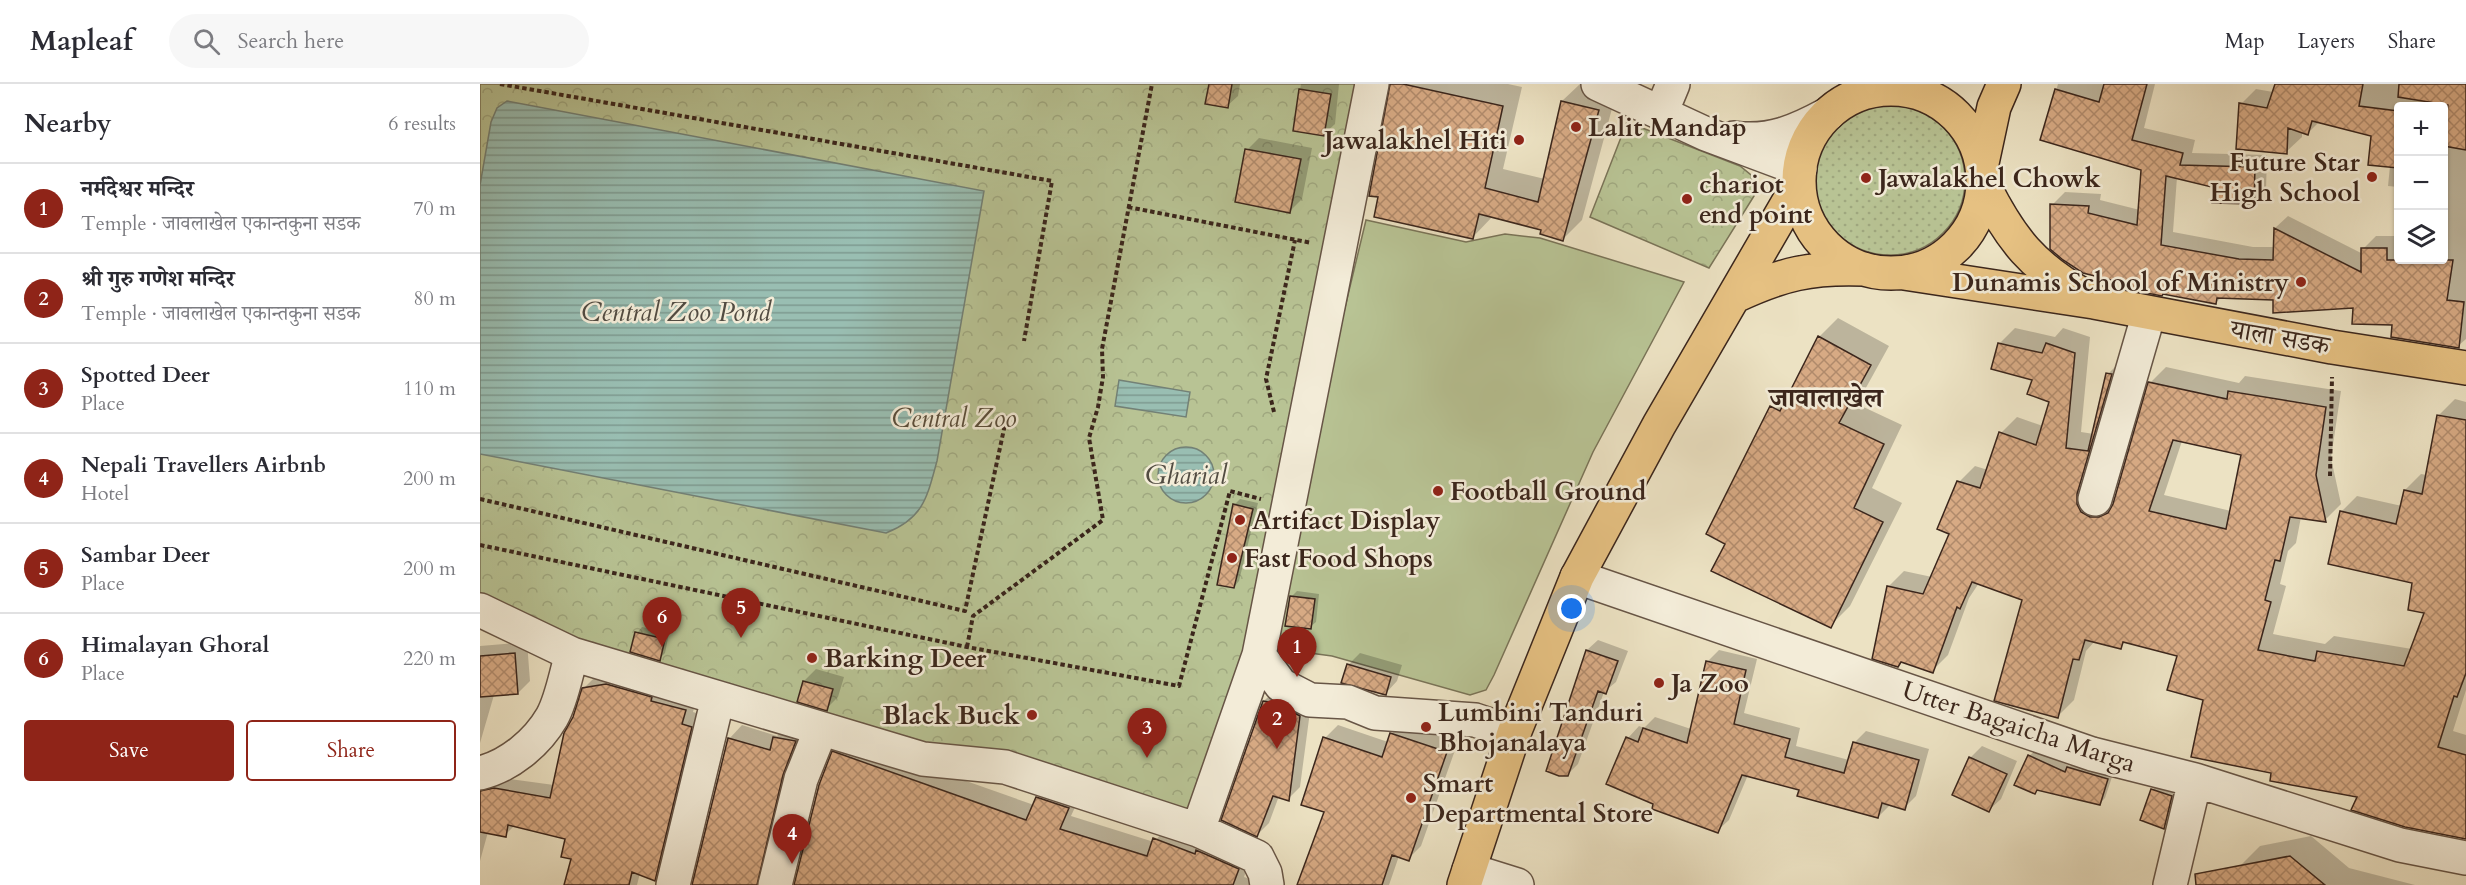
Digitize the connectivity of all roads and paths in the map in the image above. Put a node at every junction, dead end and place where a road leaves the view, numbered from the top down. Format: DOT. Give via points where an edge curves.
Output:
graph roads {
  1 [pos="500,84"];
  2 [pos="1152,84"];
  3 [pos="1372,84"];
  4 [pos="1598,84"];
  5 [pos="2004,84"];
  6 [pos="1866,90"];
  7 [pos="1667,98"];
  8 [pos="1828,114"];
  9 [pos="1706,134"];
  10 [pos="1983,175"];
  11 [pos="1799,176"];
  12 [pos="1128,207"];
  13 [pos="1295,240"];
  14 [pos="1339,249"];
  15 [pos="1864,269"];
  16 [pos="1899,273"];
  17 [pos="1735,296"];
  18 [pos="2094,302"];
  19 [pos="2149,313"];
  20 [pos="1024,341"];
  21 [pos="2332,347"];
  22 [pos="2466,368"];
  23 [pos="1007,415"];
  24 [pos="1276,418"];
  25 [pos="2330,476"];
  26 [pos="1265,489"];
  27 [pos="480,499"];
  28 [pos="2095,499"];
  29 [pos="480,545"];
  30 [pos="1577,577"];
  31 [pos="480,610"];
  32 [pos="965,611"];
  33 [pos="973,616"];
  34 [pos="967,647"];
  35 [pos="572,654"];
  36 [pos="1260,654"];
  37 [pos="718,698"];
  38 [pos="821,729"];
  39 [pos="1514,733"];
  40 [pos="480,773"];
  41 [pos="2195,780"];
  42 [pos="1198,830"];
  43 [pos="2466,858"];
  44 [pos="1466,878"];
  45 [pos="673,885"];
  46 [pos="775,885"];
  47 [pos="1267,885"];
  48 [pos="1517,885"];
  49 [pos="2170,885"];
  1 -- 20 [label="path" via="1052,181"];
  2 -- 12 [label="path"];
  3 -- 14 [label="street"];
  4 -- 7 [label="street"];
  5 -- 10 [label="main road" via="1994,107"];
  6 -- 8 [label="main road"];
  6 -- 10 [label="main road" via="1901,90 1936,100 1957,116 1968,131"];
  7 -- 9 [label="street"];
  8 -- 9 [label="street" via="1789,135 1753,141"];
  8 -- 11 [label="main road" via="1805,149"];
  9 -- 11 [label="street"];
  10 -- 16 [label="main road" via="1976,218 1958,245 1931,265"];
  10 -- 18 [label="main road" via="2003,224 2028,256 2056,281"];
  11 -- 15 [label="main road" via="1804,212 1818,237 1838,257"];
  11 -- 17 [label="main road"];
  12 -- 13 [label="path"];
  12 -- 33 [label="path" via="1102,349 1098,407 1089,438 1103,520"];
  13 -- 14 [label="path"];
  13 -- 24 [label="path" via="1266,379"];
  14 -- 36 [label="street"];
  15 -- 16 [label="main road"];
  15 -- 17 [label="main road" via="1805,271 1776,278"];
  16 -- 18 [label="main road"];
  17 -- 30 [label="main road" via="1659,425"];
  18 -- 19 [label="main road, याला सडक"];
  19 -- 21 [label="main road, याला सडक"];
  19 -- 28 [label="street"];
  21 -- 22 [label="main road, याला सडक"];
  21 -- 25 [label="path"];
  23 -- 32 [label="path"];
  26 -- 34 [label="path" via="1263,500 1230,491 1179,686"];
  27 -- 32 [label="path"];
  29 -- 34 [label="path"];
  30 -- 39 [label="main road"];
  30 -- 41 [label="street, Utter Bagaicha Marga" via="2092,754"];
  31 -- 35 [label="street"];
  32 -- 33 [label="path"];
  33 -- 34 [label="path"];
  35 -- 37 [label="street"];
  35 -- 40 [label="street" via="553,716 529,746 495,770"];
  36 -- 39 [label="street" via="1281,685 1310,700 1348,702 1375,712 1475,720"];
  36 -- 42 [label="street"];
  37 -- 38 [label="street"];
  37 -- 45 [label="street"];
  38 -- 42 [label="street" via="923,759 1005,767"];
  38 -- 46 [label="street" via="801,779"];
  39 -- 44 [label="main road"];
  41 -- 43 [label="street, Utter Bagaicha Marga" via="2400,845"];
  41 -- 49 [label="street"];
  42 -- 47 [label="street" via="1257,857"];
  44 -- 48 [label="street"];
}
